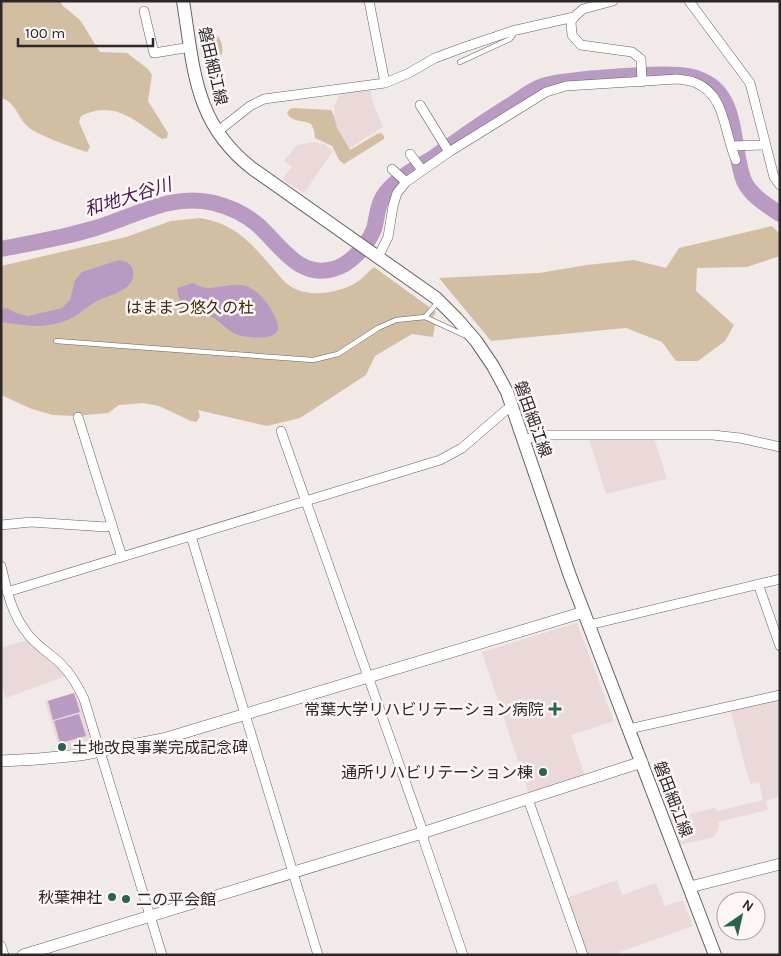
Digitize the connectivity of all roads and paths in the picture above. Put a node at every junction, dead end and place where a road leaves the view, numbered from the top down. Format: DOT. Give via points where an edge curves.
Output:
graph roads {
  1 [pos="183,1"];
  2 [pos="369,1"];
  3 [pos="613,1"];
  4 [pos="689,1"];
  5 [pos="144,11"];
  6 [pos="574,17"];
  7 [pos="512,31"];
  8 [pos="191,47"];
  9 [pos="460,62"];
  10 [pos="643,80"];
  11 [pos="385,83"];
  12 [pos="420,105"];
  13 [pos="217,132"];
  14 [pos="766,145"];
  15 [pos="731,146"];
  16 [pos="449,152"];
  17 [pos="410,154"];
  18 [pos="736,160"];
  19 [pos="392,169"];
  20 [pos="422,170"];
  21 [pos="406,182"];
  22 [pos="780,185"];
  23 [pos="374,254"];
  24 [pos="439,301"];
  25 [pos="425,317"];
  26 [pos="56,341"];
  27 [pos="476,341"];
  28 [pos="513,407"];
  29 [pos="78,417"];
  30 [pos="281,431"];
  31 [pos="524,440"];
  32 [pos="780,447"];
  33 [pos="306,501"];
  34 [pos="112,524"];
  35 [pos="1,525"];
  36 [pos="191,536"];
  37 [pos="122,557"];
  38 [pos="1,566"];
  39 [pos="780,579"];
  40 [pos="758,584"];
  41 [pos="7,592"];
  42 [pos="584,612"];
  43 [pos="589,625"];
  44 [pos="780,646"];
  45 [pos="368,677"];
  46 [pos="780,695"];
  47 [pos="245,715"];
  48 [pos="629,729"];
  49 [pos="100,752"];
  50 [pos="1,761"];
  51 [pos="642,762"];
  52 [pos="528,799"];
  53 [pos="422,833"];
  54 [pos="780,864"];
  55 [pos="293,872"];
  56 [pos="690,886"];
  57 [pos="150,916"];
  58 [pos="1,946"];
  59 [pos="4,955"];
  60 [pos="23,955"];
  61 [pos="162,955"];
  62 [pos="318,955"];
  63 [pos="463,955"];
  64 [pos="583,955"];
  65 [pos="715,955"];
  1 -- 8 [label="main road, 磐田細江線"];
  2 -- 11 [label="street"];
  3 -- 6 [label="street" via="583,9"];
  4 -- 14 [label="street" via="750,83"];
  5 -- 8 [label="street" via="154,53"];
  6 -- 7 [label="street"];
  6 -- 10 [label="street" via="572,35 581,45 632,52 641,59"];
  7 -- 9 [label="lane" via="510,38"];
  7 -- 11 [label="street" via="434,58"];
  8 -- 13 [label="main road, 磐田細江線" via="200,96"];
  10 -- 15 [label="street" via="677,79 709,89 719,104"];
  10 -- 16 [label="street" via="566,86 546,92"];
  11 -- 13 [label="street" via="264,99"];
  12 -- 16 [label="street"];
  13 -- 23 [label="main road, 磐田細江線" via="244,162"];
  14 -- 15 [label="street"];
  14 -- 22 [label="street" via="774,177"];
  15 -- 18 [label="street"];
  16 -- 20 [label="street"];
  17 -- 20 [label="street"];
  19 -- 21 [label="street"];
  20 -- 21 [label="street"];
  21 -- 23 [label="street" via="393,206 388,237"];
  23 -- 24 [label="main road, 磐田細江線"];
  24 -- 25 [label="lane"];
  24 -- 27 [label="main road, 磐田細江線"];
  25 -- 26 [label="lane" via="387,323 338,354 313,360"];
  25 -- 27 [label="lane"];
  27 -- 28 [label="main road, 磐田細江線"];
  28 -- 31 [label="main road, 磐田細江線"];
  28 -- 33 [label="street" via="445,458"];
  29 -- 34 [label="street"];
  30 -- 33 [label="street"];
  31 -- 32 [label="street" via="540,435 713,435"];
  31 -- 42 [label="main road, 磐田細江線"];
  33 -- 36 [label="street"];
  33 -- 45 [label="street"];
  34 -- 35 [label="street" via="106,527 31,522"];
  34 -- 37 [label="street"];
  36 -- 37 [label="street"];
  36 -- 47 [label="street"];
  37 -- 41 [label="street"];
  38 -- 41 [label="street"];
  39 -- 40 [label="street"];
  40 -- 43 [label="street"];
  40 -- 44 [label="street"];
  41 -- 49 [label="street" via="26,633 61,664 80,690"];
  42 -- 43 [label="main road, 磐田細江線"];
  42 -- 45 [label="street"];
  43 -- 48 [label="main road, 磐田細江線"];
  45 -- 47 [label="street"];
  45 -- 53 [label="street"];
  46 -- 48 [label="street"];
  47 -- 49 [label="street" via="163,739"];
  47 -- 55 [label="street"];
  48 -- 51 [label="main road, 磐田細江線"];
  49 -- 50 [label="street"];
  49 -- 57 [label="street"];
  51 -- 52 [label="street"];
  51 -- 56 [label="main road, 磐田細江線"];
  52 -- 53 [label="street"];
  52 -- 64 [label="street"];
  53 -- 55 [label="street"];
  53 -- 63 [label="street"];
  54 -- 56 [label="street"];
  55 -- 57 [label="street"];
  55 -- 62 [label="street"];
  56 -- 65 [label="main road, 磐田細江線"];
  57 -- 60 [label="street"];
  57 -- 61 [label="street"];
  58 -- 59 [label="street"];
}
